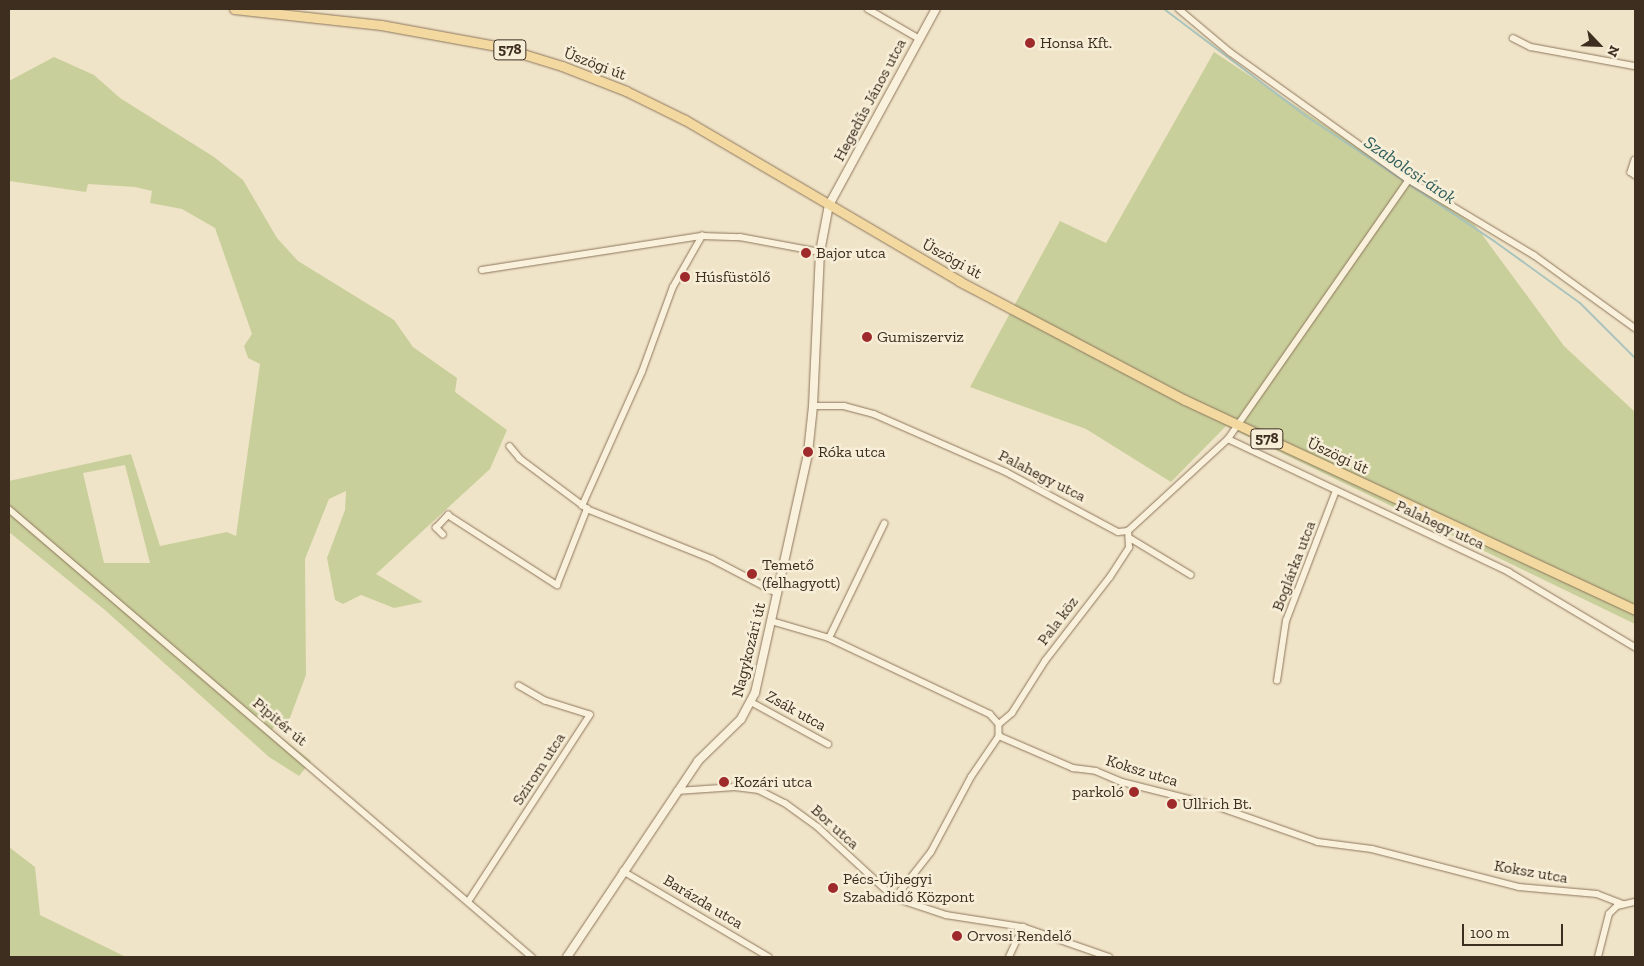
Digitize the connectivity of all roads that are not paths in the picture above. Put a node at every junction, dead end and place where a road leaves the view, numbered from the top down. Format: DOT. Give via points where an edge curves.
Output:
graph roads {
  1 [pos="234,9"];
  2 [pos="868,9"];
  3 [pos="936,9"];
  4 [pos="1179,9"];
  5 [pos="918,38"];
  6 [pos="1513,38"];
  7 [pos="1635,66"];
  8 [pos="1635,160"];
  9 [pos="1635,175"];
  10 [pos="1407,184"];
  11 [pos="830,205"];
  12 [pos="702,236"];
  13 [pos="820,252"];
  14 [pos="482,270"];
  15 [pos="1635,328"];
  16 [pos="813,406"];
  17 [pos="1238,425"];
  18 [pos="1228,439"];
  19 [pos="510,447"];
  20 [pos="1336,491"];
  21 [pos="585,507"];
  22 [pos="9,509"];
  23 [pos="884,524"];
  24 [pos="1128,531"];
  25 [pos="443,535"];
  26 [pos="1130,538"];
  27 [pos="1191,575"];
  28 [pos="777,593"];
  29 [pos="1635,610"];
  30 [pos="771,621"];
  31 [pos="828,638"];
  32 [pos="1635,647"];
  33 [pos="1277,681"];
  34 [pos="519,686"];
  35 [pos="751,702"];
  36 [pos="999,724"];
  37 [pos="999,736"];
  38 [pos="828,744"];
  39 [pos="677,791"];
  40 [pos="623,871"];
  41 [pos="895,898"];
  42 [pos="468,902"];
  43 [pos="1635,902"];
  44 [pos="1623,904"];
  45 [pos="1023,927"];
  46 [pos="532,957"];
  47 [pos="567,957"];
  48 [pos="769,957"];
  49 [pos="1009,957"];
  50 [pos="1109,957"];
  51 [pos="1598,957"];
  1 -- 11 [label="main road, Üszögi út / 578" via="440,34 497,46 562,66 626,91 685,120"];
  2 -- 5 [label="street"];
  3 -- 5 [label="street, Hegedűs János utca"];
  4 -- 10 [label="street" via="1230,52"];
  5 -- 11 [label="street, Hegedűs János utca"];
  6 -- 7 [label="street" via="1531,47"];
  8 -- 9 [label="street" via="1631,172"];
  10 -- 15 [label="street" via="1534,255"];
  10 -- 17 [label="street"];
  11 -- 13 [label="street, Nagykozári út"];
  11 -- 17 [label="main road, Üszögi út / 578" via="959,281"];
  12 -- 13 [label="street" via="740,237"];
  12 -- 14 [label="street"];
  12 -- 21 [label="street" via="673,287 642,372"];
  13 -- 16 [label="street, Nagykozári út"];
  16 -- 24 [label="street, Palahegy utca" via="844,406 874,414 1006,472 1118,532"];
  16 -- 28 [label="street, Nagykozári út" via="808,453"];
  17 -- 18 [label="street"];
  17 -- 29 [label="main road, Üszögi út / 578"];
  18 -- 20 [label="street, Palahegy utca"];
  18 -- 24 [label="street"];
  19 -- 21 [label="street"];
  20 -- 32 [label="street, Palahegy utca" via="1509,572"];
  20 -- 33 [label="street, Boglárka utca" via="1286,621"];
  21 -- 25 [label="street" via="557,585 448,514 436,528"];
  21 -- 28 [label="street" via="712,559"];
  22 -- 42 [label="street, Pipitér út"];
  23 -- 31 [label="street"];
  24 -- 26 [label="street"];
  26 -- 27 [label="street"];
  26 -- 36 [label="street, Pala köz" via="1129,548 1110,577 1045,661 1012,713"];
  28 -- 30 [label="street, Nagykozári út"];
  30 -- 31 [label="street"];
  30 -- 35 [label="street, Nagykozári út"];
  31 -- 36 [label="street" via="990,714"];
  34 -- 42 [label="street, Szirom utca" via="545,701 590,715"];
  35 -- 38 [label="street, Zsák utca"];
  35 -- 39 [label="street, Nagykozári út" via="741,719 698,761"];
  36 -- 37 [label="street"];
  37 -- 41 [label="street" via="971,777 930,852"];
  37 -- 44 [label="street, Koksz utca" via="1073,768 1096,771 1122,782 1213,805 1318,842 1372,849 1519,887 1597,894"];
  39 -- 40 [label="street, Nagykozári út"];
  39 -- 41 [label="street, Bor utca" via="747,788 771,795 818,827"];
  40 -- 47 [label="street, Nagykozári út"];
  40 -- 48 [label="street, Barázda utca"];
  41 -- 45 [label="street, Bor utca" via="946,915"];
  42 -- 46 [label="street, Pipitér út"];
  43 -- 44 [label="street"];
  44 -- 51 [label="street" via="1609,914"];
  45 -- 49 [label="street"];
  45 -- 50 [label="street, Bor utca"];
}
